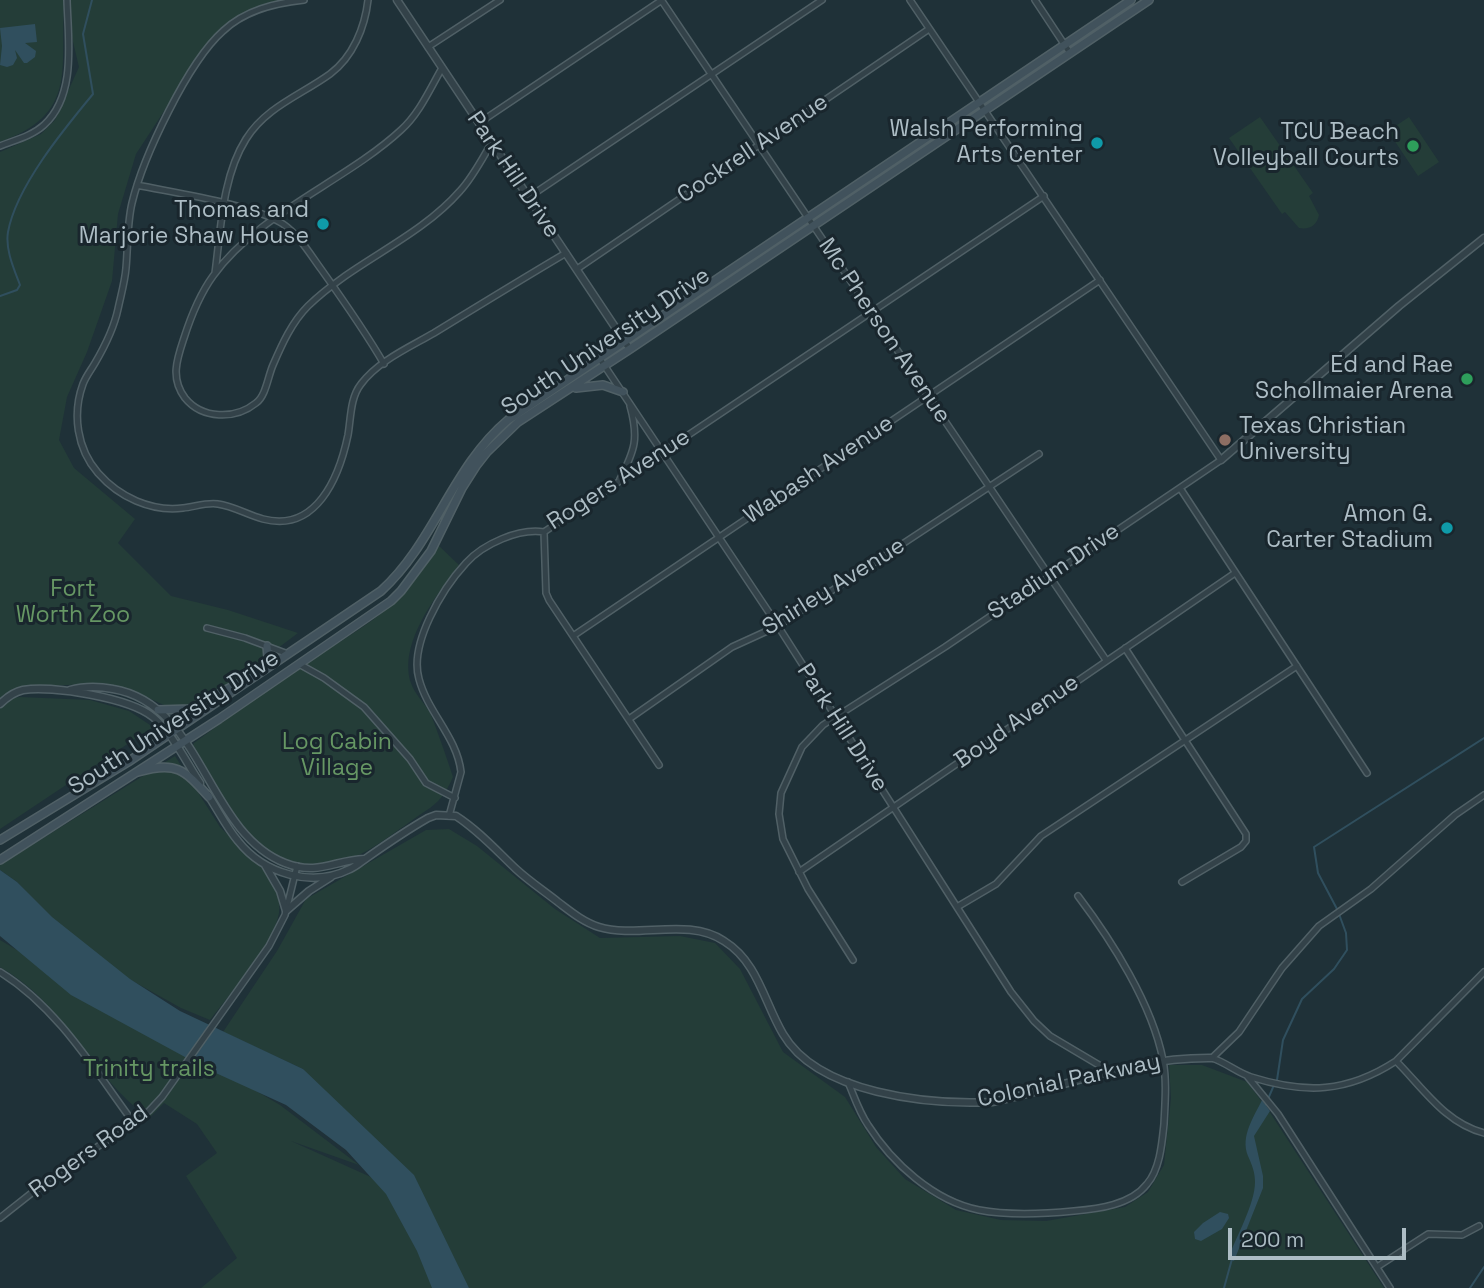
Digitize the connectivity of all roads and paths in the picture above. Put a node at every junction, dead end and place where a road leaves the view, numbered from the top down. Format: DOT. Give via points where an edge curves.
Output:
graph roads {
  1 [pos="67,0"];
  2 [pos="304,0"];
  3 [pos="368,0"];
  4 [pos="397,0"];
  5 [pos="500,0"];
  6 [pos="662,0"];
  7 [pos="822,0"];
  8 [pos="910,0"];
  9 [pos="1035,0"];
  10 [pos="1131,0"];
  11 [pos="1149,0"];
  12 [pos="929,29"];
  13 [pos="1064,45"];
  14 [pos="428,47"];
  15 [pos="1070,53"];
  16 [pos="442,68"];
  17 [pos="711,74"];
  18 [pos="983,106"];
  19 [pos="479,123"];
  20 [pos="492,142"];
  21 [pos="0,145"];
  22 [pos="759,145"];
  23 [pos="137,185"];
  24 [pos="1044,196"];
  25 [pos="528,197"];
  26 [pos="225,204"];
  27 [pos="274,220"];
  28 [pos="811,222"];
  29 [pos="1484,238"];
  30 [pos="566,253"];
  31 [pos="577,269"];
  32 [pos="215,273"];
  33 [pos="1100,280"];
  34 [pos="333,286"];
  35 [pos="871,312"];
  36 [pos="628,346"];
  37 [pos="603,362"];
  38 [pos="384,364"];
  39 [pos="569,390"];
  40 [pos="626,396"];
  41 [pos="928,396"];
  42 [pos="663,451"];
  43 [pos="1039,453"];
  44 [pos="1221,460"];
  45 [pos="619,483"];
  46 [pos="989,486"];
  47 [pos="1180,488"];
  48 [pos="544,531"];
  49 [pos="719,537"];
  50 [pos="1236,573"];
  51 [pos="1049,575"];
  52 [pos="778,626"];
  53 [pos="207,628"];
  54 [pos="573,636"];
  55 [pos="267,646"];
  56 [pos="1125,648"];
  57 [pos="288,654"];
  58 [pos="1106,660"];
  59 [pos="299,664"];
  60 [pos="1297,666"];
  61 [pos="265,669"];
  62 [pos="250,679"];
  63 [pos="68,690"];
  64 [pos="0,704"];
  65 [pos="158,710"];
  66 [pos="836,717"];
  67 [pos="629,719"];
  68 [pos="176,729"];
  69 [pos="167,734"];
  70 [pos="1185,740"];
  71 [pos="184,741"];
  72 [pos="175,746"];
  73 [pos="659,765"];
  74 [pos="1367,774"];
  75 [pos="131,775"];
  76 [pos="1484,795"];
  77 [pos="209,797"];
  78 [pos="454,798"];
  79 [pos="893,807"];
  80 [pos="449,816"];
  81 [pos="1,840"];
  82 [pos="364,859"];
  83 [pos="0,860"];
  84 [pos="264,864"];
  85 [pos="296,866"];
  86 [pos="799,872"];
  87 [pos="336,874"];
  88 [pos="294,877"];
  89 [pos="1182,882"];
  90 [pos="1078,896"];
  91 [pos="957,907"];
  92 [pos="286,911"];
  93 [pos="853,960"];
  94 [pos="0,972"];
  95 [pos="1484,972"];
  96 [pos="1212,1058"];
  97 [pos="1163,1059"];
  98 [pos="1396,1061"];
  99 [pos="1109,1071"];
  100 [pos="1247,1076"];
  101 [pos="848,1082"];
  102 [pos="133,1122"];
  103 [pos="1484,1133"];
  104 [pos="0,1204"];
  105 [pos="6,1213"];
  106 [pos="0,1218"];
  107 [pos="1479,1226"];
  108 [pos="1377,1267"];
  109 [pos="1390,1288"];
  1 -- 21 [label="street" via="69,60 63,94 44,125"];
  2 -- 23 [label="street" via="279,3 223,30 164,120"];
  3 -- 26 [label="street" via="360,33 336,69 272,111 246,139"];
  4 -- 14 [label="street, Park Hill Drive"];
  5 -- 14 [label="street"];
  6 -- 17 [label="street, Mc Pherson Avenue"];
  6 -- 19 [label="street"];
  7 -- 17 [label="street"];
  8 -- 12 [label="street"];
  9 -- 13 [label="street"];
  10 -- 13 [label="main road, South University Drive"];
  11 -- 15 [label="main road, South University Drive"];
  12 -- 18 [label="street"];
  12 -- 22 [label="street, Cockrell Avenue"];
  13 -- 15 [label="street"];
  13 -- 18 [label="main road, South University Drive"];
  14 -- 16 [label="street, Park Hill Drive"];
  15 -- 18 [label="main road, South University Drive"];
  16 -- 19 [label="street, Park Hill Drive"];
  16 -- 27 [label="street" via="404,128"];
  17 -- 22 [label="street, Mc Pherson Avenue"];
  17 -- 25 [label="street"];
  18 -- 24 [label="street"];
  18 -- 28 [label="main road, South University Drive"];
  19 -- 20 [label="street, Park Hill Drive"];
  20 -- 25 [label="street, Park Hill Drive"];
  20 -- 34 [label="street" via="473,175 443,209"];
  22 -- 28 [label="street, Mc Pherson Avenue"];
  22 -- 31 [label="street, Cockrell Avenue"];
  23 -- 26 [label="street"];
  23 -- 38 [label="street" via="118,312 83,384 77,410 79,434 90,463 122,494 166,509 218,503 272,521 297,520 314,509 327,492 340,462 355,394"];
  24 -- 33 [label="street"];
  24 -- 35 [label="street, Rogers Avenue"];
  25 -- 30 [label="street, Park Hill Drive"];
  26 -- 27 [label="street"];
  26 -- 32 [label="street"];
  27 -- 32 [label="street"];
  27 -- 34 [label="street" via="301,241"];
  28 -- 35 [label="street, Mc Pherson Avenue"];
  28 -- 36 [label="main road, South University Drive"];
  29 -- 44 [label="street, Stadium Drive"];
  30 -- 31 [label="street, Park Hill Drive"];
  30 -- 38 [label="street"];
  31 -- 36 [label="street, Park Hill Drive"];
  32 -- 34 [label="street" via="188,325 175,374 190,404 211,414 235,414 260,399 297,318"];
  33 -- 41 [label="street, Wabash Avenue"];
  33 -- 44 [label="street"];
  34 -- 38 [label="street"];
  35 -- 41 [label="street, Mc Pherson Avenue"];
  35 -- 42 [label="street, Rogers Avenue"];
  36 -- 37 [label="main road, South University Drive"];
  37 -- 39 [label="main road, South University Drive"];
  37 -- 40 [label="street, Park Hill Drive"];
  37 -- 57 [label="main road, South University Drive" via="496,430 466,466 396,578"];
  39 -- 40 [label="main road" via="603,384"];
  39 -- 59 [label="main road, South University Drive" via="518,422 487,452 462,488 431,551 401,591"];
  40 -- 42 [label="street, Park Hill Drive"];
  40 -- 45 [label="street" via="636,442"];
  41 -- 46 [label="street, Mc Pherson Avenue"];
  41 -- 49 [label="street, Wabash Avenue"];
  42 -- 45 [label="street, Rogers Avenue"];
  42 -- 49 [label="street, Park Hill Drive"];
  43 -- 46 [label="street, Shirley Avenue"];
  44 -- 47 [label="street, Stadium Drive"];
  45 -- 48 [label="street, Rogers Avenue"];
  46 -- 51 [label="street, Mc Pherson Avenue"];
  46 -- 52 [label="street, Shirley Avenue"];
  47 -- 50 [label="street"];
  47 -- 51 [label="street, Stadium Drive"];
  48 -- 54 [label="street" via="546,593"];
  48 -- 78 [label="street, Rogers Avenue" via="506,537 467,561 421,635 419,680 460,767"];
  49 -- 52 [label="street, Park Hill Drive"];
  49 -- 54 [label="street, Wabash Avenue"];
  50 -- 56 [label="street, Boyd Avenue"];
  50 -- 60 [label="street"];
  51 -- 58 [label="street, Mc Pherson Avenue"];
  51 -- 66 [label="street, Stadium Drive"];
  52 -- 66 [label="street, Park Hill Drive"];
  52 -- 67 [label="street, Shirley Avenue" via="732,647"];
  53 -- 55 [label="street"];
  54 -- 67 [label="street"];
  55 -- 57 [label="street"];
  55 -- 61 [label="main road"];
  56 -- 58 [label="street, Boyd Avenue"];
  56 -- 70 [label="street"];
  57 -- 61 [label="main road, South University Drive"];
  58 -- 79 [label="street, Boyd Avenue"];
  59 -- 71 [label="main road, South University Drive"];
  59 -- 78 [label="street" via="364,707 426,783"];
  60 -- 70 [label="street"];
  60 -- 74 [label="street"];
  61 -- 62 [label="main road, South University Drive"];
  62 -- 65 [label="main road" via="199,706"];
  62 -- 68 [label="main road, South University Drive"];
  63 -- 64 [label="street" via="24,690"];
  63 -- 65 [label="street" via="117,690"];
  63 -- 69 [label="street" via="142,709"];
  65 -- 68 [label="street"];
  66 -- 79 [label="street, Park Hill Drive"];
  66 -- 86 [label="street, Stadium Drive" via="802,747 781,793 783,839"];
  67 -- 73 [label="street"];
  68 -- 69 [label="main road, South University Drive"];
  68 -- 71 [label="street"];
  69 -- 72 [label="street"];
  69 -- 81 [label="main road, South University Drive"];
  70 -- 89 [label="street" via="1247,838 1241,847"];
  70 -- 91 [label="street" via="1041,836 996,884"];
  71 -- 72 [label="main road, South University Drive"];
  71 -- 85 [label="street" via="248,837 272,857"];
  72 -- 75 [label="main road, South University Drive"];
  72 -- 77 [label="street"];
  75 -- 77 [label="main road" via="157,767 174,768 189,775"];
  75 -- 83 [label="main road, South University Drive"];
  76 -- 96 [label="street" via="1298,948 1239,1032"];
  77 -- 84 [label="street" via="238,841"];
  78 -- 80 [label="street, Rogers Avenue"];
  79 -- 86 [label="street, Boyd Avenue"];
  79 -- 91 [label="street, Park Hill Drive"];
  80 -- 82 [label="street" via="428,818"];
  80 -- 101 [label="street, Colonial Parkway" via="461,819 519,872 597,926 708,933 725,941 752,969 793,1049 809,1064"];
  82 -- 85 [label="street" via="319,869"];
  82 -- 87 [label="street"];
  84 -- 88 [label="street"];
  84 -- 92 [label="street"];
  85 -- 88 [label="street, Rogers Road"];
  86 -- 93 [label="street, Stadium Drive"];
  87 -- 88 [label="street"];
  87 -- 92 [label="street"];
  88 -- 92 [label="street, Rogers Road"];
  90 -- 97 [label="street" via="1131,978"];
  91 -- 99 [label="street, Park Hill Drive" via="1010,992 1034,1021 1063,1045"];
  92 -- 102 [label="street, Rogers Road" via="269,946 176,1077 149,1111"];
  94 -- 102 [label="street" via="62,1027"];
  95 -- 98 [label="street"];
  96 -- 97 [label="street, Colonial Parkway"];
  96 -- 100 [label="street"];
  97 -- 99 [label="street, Colonial Parkway"];
  97 -- 101 [label="street" via="1163,1134 1157,1165 1147,1185 1102,1208 1050,1213 976,1209 922,1183 867,1125"];
  98 -- 100 [label="street" via="1339,1087 1311,1089"];
  98 -- 103 [label="street" via="1438,1106"];
  99 -- 101 [label="street, Colonial Parkway" via="1013,1098 967,1103 887,1094"];
  100 -- 108 [label="street" via="1266,1097"];
  102 -- 105 [label="street, Rogers Road"];
  104 -- 105 [label="street"];
  105 -- 106 [label="street, Rogers Road"];
  107 -- 108 [label="street" via="1462,1235 1428,1234"];
  108 -- 109 [label="street"];
}
